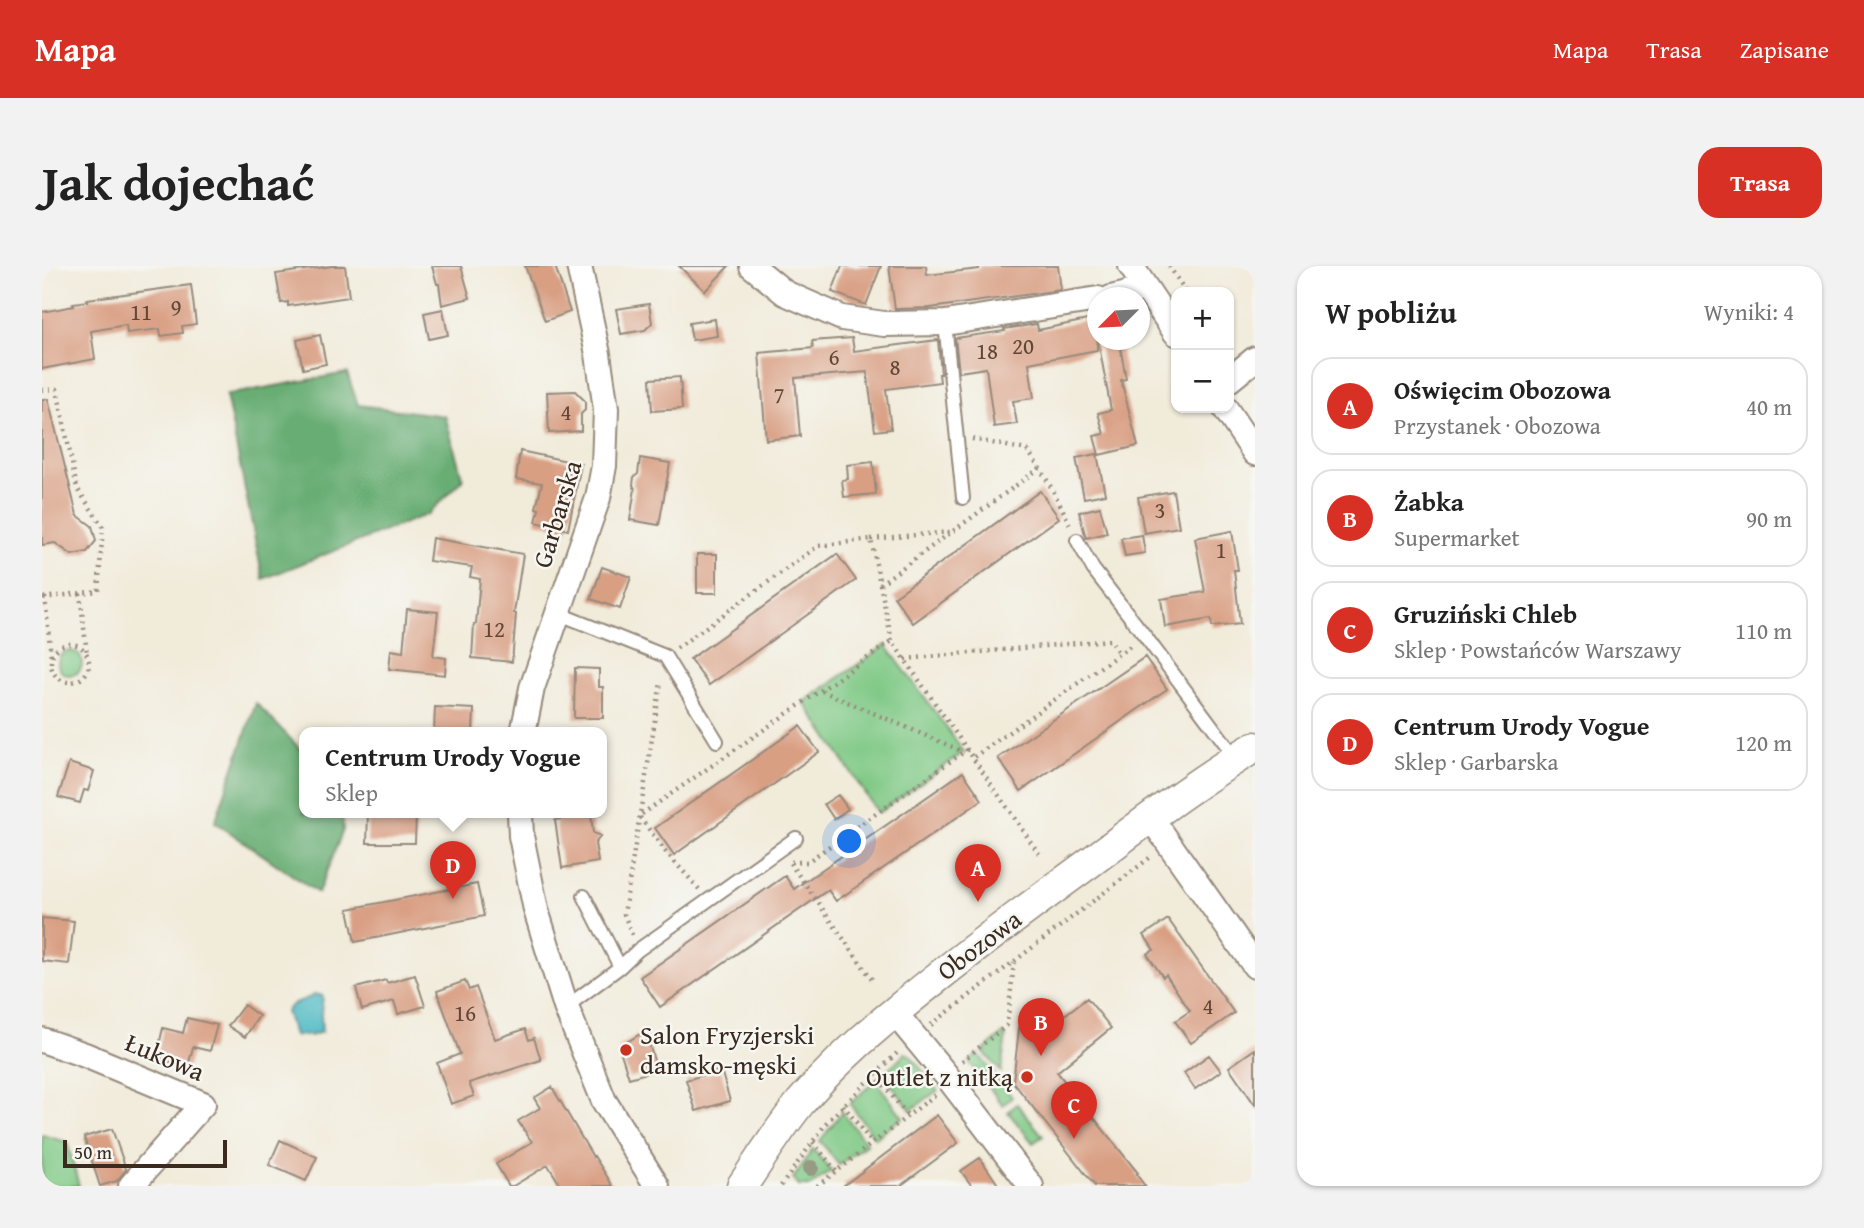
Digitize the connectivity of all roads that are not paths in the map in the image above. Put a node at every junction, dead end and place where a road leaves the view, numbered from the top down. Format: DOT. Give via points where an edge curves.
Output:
graph roads {
  1 [pos="579,266"];
  2 [pos="752,266"];
  3 [pos="1131,266"];
  4 [pos="1145,287"];
  5 [pos="1150,294"];
  6 [pos="1087,301"];
  7 [pos="945,323"];
  8 [pos="1171,326"];
  9 [pos="1255,359"];
  10 [pos="1234,376"];
  11 [pos="1229,413"];
  12 [pos="1255,453"];
  13 [pos="963,498"];
  14 [pos="1077,540"];
  15 [pos="557,613"];
  16 [pos="524,727"];
  17 [pos="717,741"];
  18 [pos="1245,752"];
  19 [pos="520,818"];
  20 [pos="1150,818"];
  21 [pos="796,838"];
  22 [pos="584,896"];
  23 [pos="1255,966"];
  24 [pos="620,967"];
  25 [pos="566,1007"];
  26 [pos="894,1012"];
  27 [pos="42,1040"];
  28 [pos="131,1186"];
  29 [pos="655,1186"];
  30 [pos="742,1186"];
  31 [pos="1031,1186"];
  1 -- 15 [label="street, Garbarska" via="606,408 604,466 598,498"];
  2 -- 7 [label="street" via="785,293 842,318 884,324"];
  3 -- 4 [label="street"];
  5 -- 8 [label="street"];
  6 -- 7 [label="street"];
  7 -- 13 [label="lane"];
  9 -- 10 [label="street"];
  11 -- 12 [label="street"];
  14 -- 18 [label="lane" via="1093,569 1145,636"];
  15 -- 16 [label="street, Garbarska" via="531,688"];
  15 -- 17 [label="lane" via="665,656"];
  18 -- 20 [label="street, Obozowa"];
  19 -- 25 [label="street" via="536,910"];
  20 -- 23 [label="street"];
  20 -- 26 [label="street, Obozowa"];
  21 -- 24 [label="lane"];
  22 -- 24 [label="lane"];
  24 -- 25 [label="lane"];
  25 -- 29 [label="street" via="604,1101"];
  26 -- 30 [label="street, Obozowa" via="802,1102"];
  26 -- 31 [label="street"];
  27 -- 28 [label="street, Łukowa" via="204,1104"];
}
